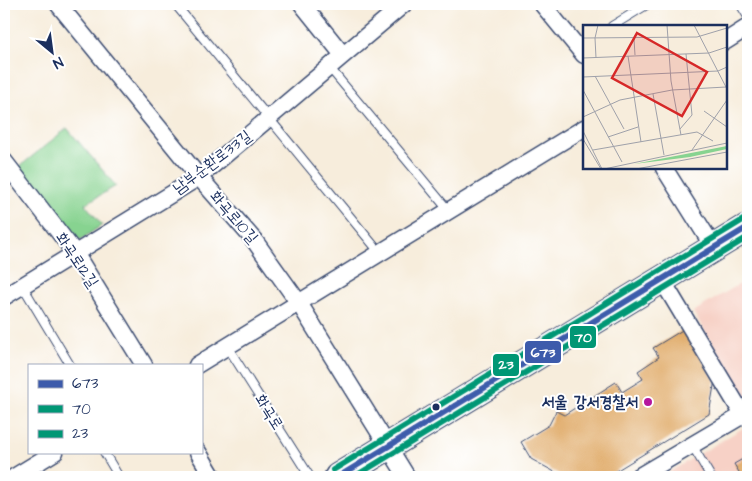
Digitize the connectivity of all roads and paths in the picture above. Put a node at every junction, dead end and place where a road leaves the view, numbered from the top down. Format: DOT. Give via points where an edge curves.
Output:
graph roads {
  1 [pos="58,4"];
  2 [pos="175,4"];
  3 [pos="302,4"];
  4 [pos="404,4"];
  5 [pos="542,4"];
  6 [pos="648,4"];
  7 [pos="740,4"];
  8 [pos="748,17"];
  9 [pos="614,25"];
  10 [pos="748,27"];
  11 [pos="727,40"];
  12 [pos="582,49"];
  13 [pos="343,54"];
  14 [pos="329,67"];
  15 [pos="269,118"];
  16 [pos="583,129"];
  17 [pos="4,161"];
  18 [pos="665,169"];
  19 [pos="199,177"];
  20 [pos="449,210"];
  21 [pos="748,227"];
  22 [pos="714,248"];
  23 [pos="75,253"];
  24 [pos="380,253"];
  25 [pos="662,280"];
  26 [pos="22,285"];
  27 [pos="4,297"];
  28 [pos="299,303"];
  29 [pos="227,346"];
  30 [pos="69,364"];
  31 [pos="143,364"];
  32 [pos="200,364"];
  33 [pos="746,413"];
  34 [pos="692,445"];
  35 [pos="388,447"];
  36 [pos="52,454"];
  37 [pos="105,454"];
  38 [pos="199,454"];
  39 [pos="18,476"];
  40 [pos="119,477"];
  41 [pos="213,477"];
  42 [pos="310,477"];
  43 [pos="338,477"];
  44 [pos="407,477"];
  45 [pos="638,477"];
  46 [pos="711,477"];
  1 -- 19 [label="street, 화곡로10길"];
  2 -- 15 [label="lane"];
  3 -- 13 [label="street"];
  4 -- 13 [label="street, 남부순환로33길"];
  5 -- 12 [label="street"];
  6 -- 9 [label="lane"];
  7 -- 8 [label="lane"];
  10 -- 11 [label="street"];
  13 -- 14 [label="street, 남부순환로33길"];
  14 -- 15 [label="street, 남부순환로33길"];
  14 -- 20 [label="lane"];
  15 -- 19 [label="street, 남부순환로33길"];
  15 -- 24 [label="lane"];
  16 -- 20 [label="street"];
  17 -- 23 [label="street, 화곡로12길"];
  18 -- 22 [label="street"];
  19 -- 23 [label="street, 남부순환로33길"];
  19 -- 28 [label="street, 화곡로10길" via="254,240"];
  20 -- 24 [label="street"];
  21 -- 22 [label="main road"];
  22 -- 25 [label="main road"];
  23 -- 26 [label="street, 남부순환로33길"];
  23 -- 31 [label="street, 화곡로12길"];
  24 -- 28 [label="street"];
  25 -- 33 [label="street"];
  25 -- 35 [label="main road"];
  26 -- 27 [label="street, 남부순환로33길"];
  26 -- 30 [label="lane"];
  28 -- 29 [label="street"];
  28 -- 35 [label="street, 화곡로10길"];
  29 -- 32 [label="street"];
  29 -- 42 [label="lane, 화곡로"];
  33 -- 34 [label="street"];
  34 -- 45 [label="street"];
  34 -- 46 [label="lane"];
  35 -- 43 [label="main road"];
  35 -- 44 [label="street, 화곡로10길"];
  36 -- 39 [label="street"];
  37 -- 40 [label="lane"];
  38 -- 41 [label="street"];
}
